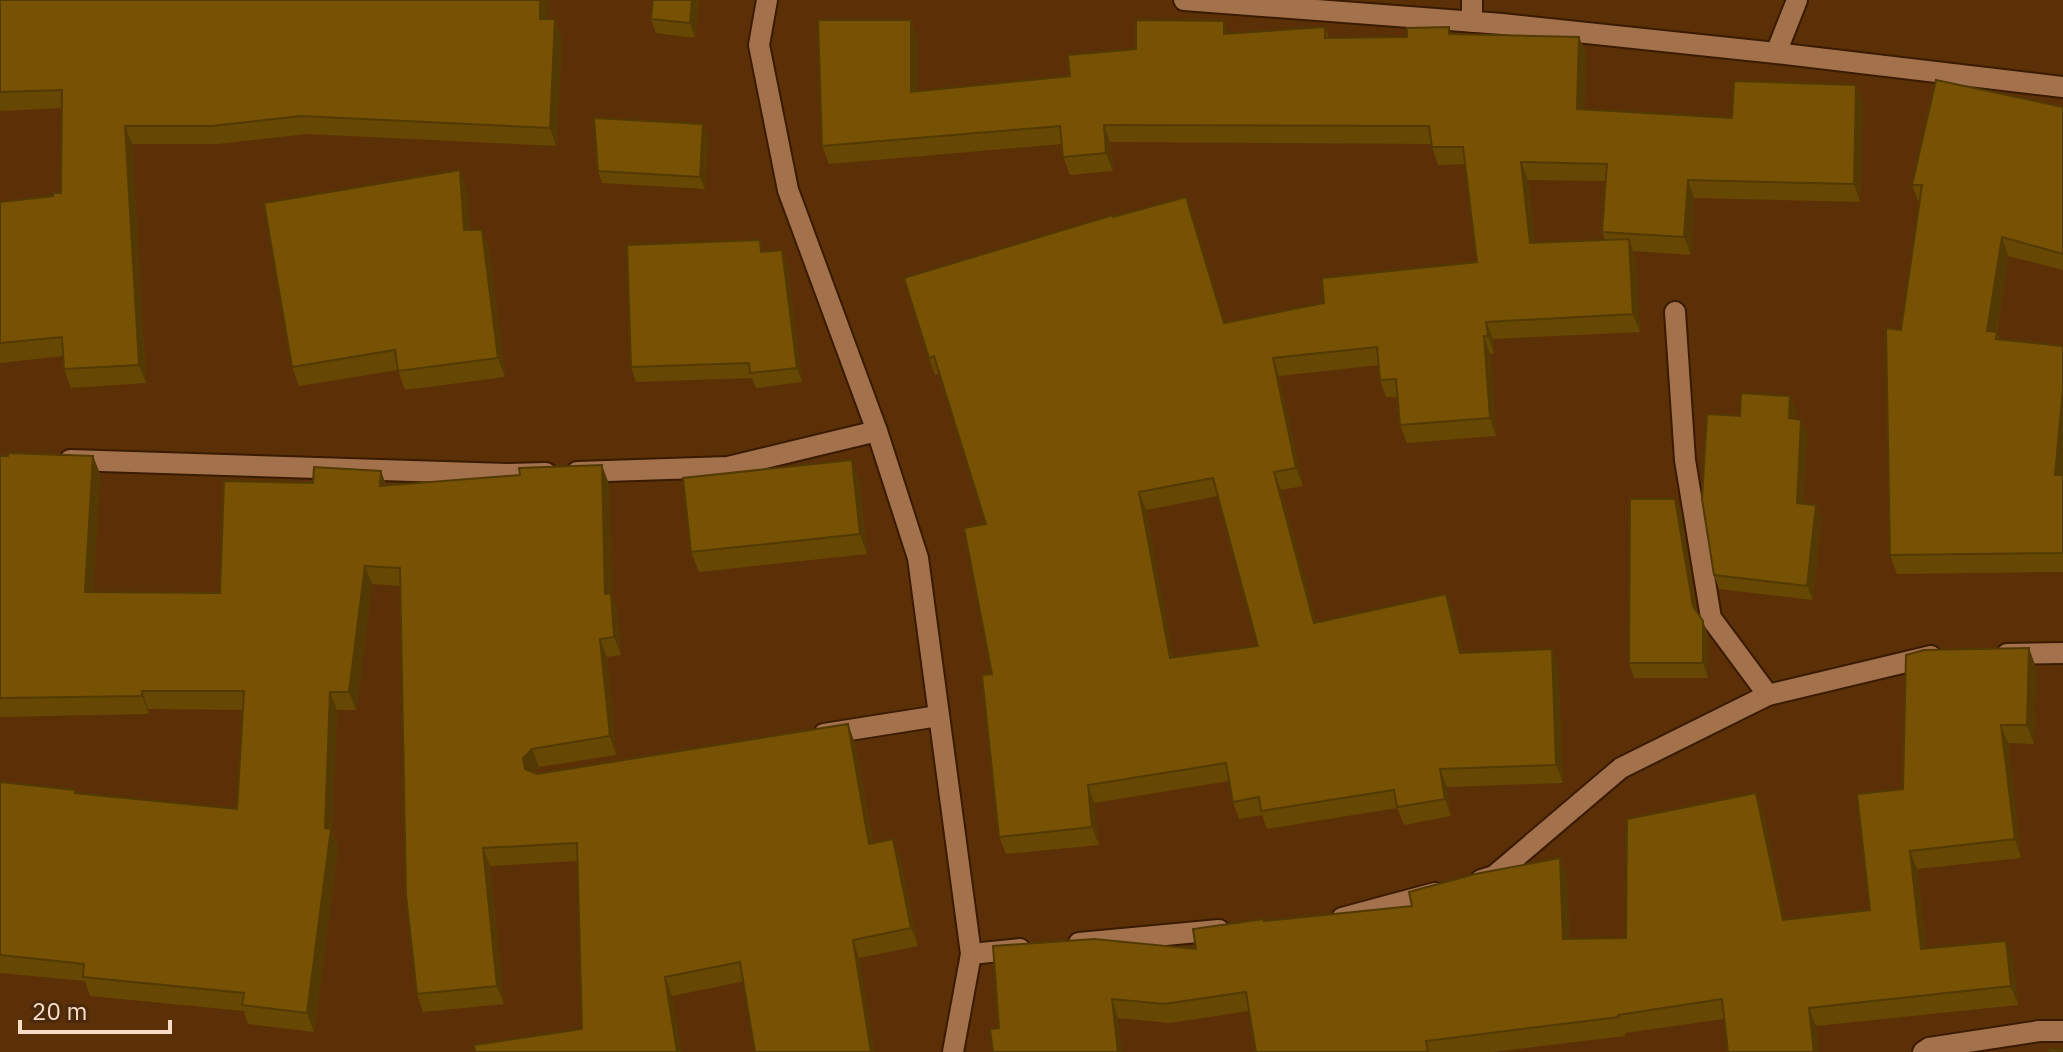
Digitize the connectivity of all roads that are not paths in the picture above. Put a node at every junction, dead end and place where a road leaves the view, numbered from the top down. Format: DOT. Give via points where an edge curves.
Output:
graph roads {
  1 [pos="767,0"];
  2 [pos="1184,0"];
  3 [pos="1472,0"];
  4 [pos="1797,0"];
  5 [pos="1472,22"];
  6 [pos="1776,53"];
  7 [pos="2063,87"];
  8 [pos="1675,312"];
  9 [pos="877,431"];
  10 [pos="46,460"];
  11 [pos="2063,653"];
  12 [pos="1988,655"];
  13 [pos="1944,656"];
  14 [pos="1768,695"];
  15 [pos="938,716"];
  16 [pos="801,738"];
  17 [pos="1329,919"];
  18 [pos="1235,928"];
  19 [pos="1064,945"];
  20 [pos="1033,948"];
  21 [pos="971,954"];
  22 [pos="2063,1031"];
  23 [pos="953,1052"];
  24 [pos="1923,1052"];
  1 -- 9 [label="street" via="759,45 788,190"];
  2 -- 5 [label="street"];
  3 -- 5 [label="street"];
  4 -- 6 [label="street"];
  5 -- 6 [label="street"];
  6 -- 7 [label="street"];
  8 -- 14 [label="street" via="1685,460 1711,618"];
  9 -- 10 [label="street" via="728,467 507,474"];
  9 -- 15 [label="street" via="918,558"];
  11 -- 12 [label="street"];
  13 -- 14 [label="street"];
  14 -- 17 [label="street" via="1621,768 1494,876"];
  15 -- 16 [label="street"];
  15 -- 21 [label="street"];
  18 -- 19 [label="street"];
  20 -- 21 [label="street"];
  21 -- 23 [label="street"];
  22 -- 24 [label="street"];
}
